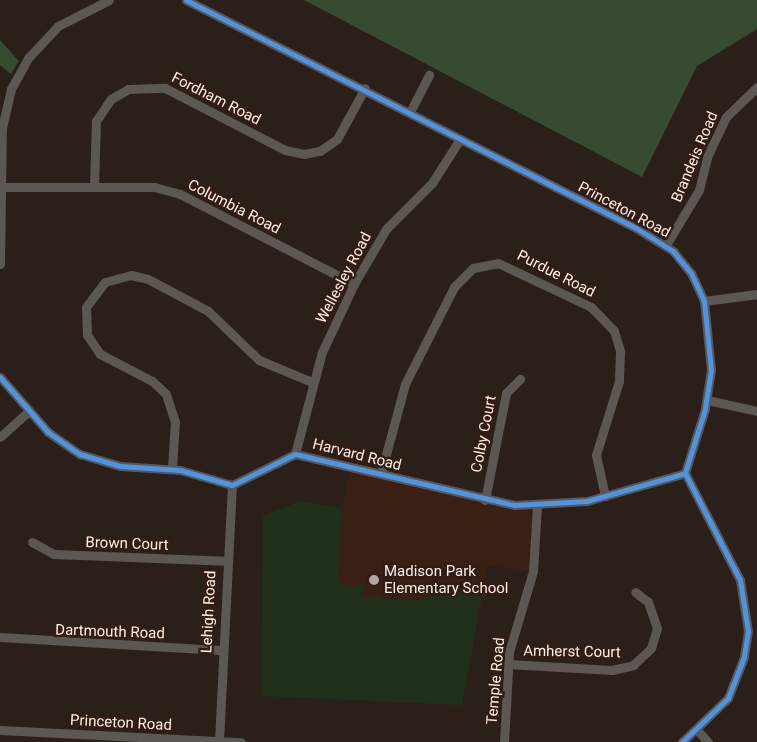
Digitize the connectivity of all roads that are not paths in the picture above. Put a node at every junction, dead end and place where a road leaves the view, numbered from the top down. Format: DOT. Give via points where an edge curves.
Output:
graph roads {
  1 [pos="109,0"];
  2 [pos="186,0"];
  3 [pos="429,76"];
  4 [pos="757,86"];
  5 [pos="365,88"];
  6 [pos="410,112"];
  7 [pos="460,139"];
  8 [pos="94,185"];
  9 [pos="2,187"];
  10 [pos="666,245"];
  11 [pos="0,264"];
  12 [pos="354,284"];
  13 [pos="757,294"];
  14 [pos="704,301"];
  15 [pos="0,377"];
  16 [pos="520,379"];
  17 [pos="312,382"];
  18 [pos="707,400"];
  19 [pos="29,411"];
  20 [pos="757,411"];
  21 [pos="0,437"];
  22 [pos="295,454"];
  23 [pos="172,468"];
  24 [pos="685,473"];
  25 [pos="381,474"];
  26 [pos="232,485"];
  27 [pos="605,496"];
  28 [pos="485,500"];
  29 [pos="537,506"];
  30 [pos="32,542"];
  31 [pos="225,561"];
  32 [pos="634,592"];
  33 [pos="0,637"];
  34 [pos="220,650"];
  35 [pos="508,664"];
  36 [pos="0,730"];
  37 [pos="698,731"];
  38 [pos="219,741"];
  39 [pos="241,742"];
  40 [pos="504,742"];
  41 [pos="682,742"];
  42 [pos="708,742"];
  1 -- 9 [label="street" via="58,26 19,73 3,122"];
  2 -- 5 [label="street, Princeton Road"];
  3 -- 6 [label="street"];
  4 -- 10 [label="street, Brandeis Road" via="726,117 695,197"];
  5 -- 6 [label="street, Princeton Road"];
  5 -- 8 [label="street, Fordham Road" via="337,139 320,151 304,154 285,150 165,88 128,89 111,99 96,121"];
  6 -- 7 [label="street, Princeton Road"];
  7 -- 10 [label="street, Princeton Road"];
  7 -- 12 [label="street, Wellesley Road" via="432,183 386,229"];
  8 -- 9 [label="street, Columbia Road"];
  8 -- 12 [label="street, Columbia Road" via="154,187 180,194"];
  9 -- 11 [label="street"];
  10 -- 14 [label="street, Princeton Road" via="691,273"];
  12 -- 17 [label="street, Wellesley Road"];
  13 -- 14 [label="street"];
  14 -- 18 [label="street, Princeton Road" via="712,363"];
  15 -- 19 [label="street"];
  16 -- 28 [label="street, Colby Court" via="506,393"];
  17 -- 22 [label="street, Wellesley Road"];
  17 -- 23 [label="street" via="266,365 208,311 148,279 131,275 105,282 86,307 87,336 100,354 152,381 166,394 175,422"];
  18 -- 20 [label="street"];
  18 -- 24 [label="street, Princeton Road"];
  19 -- 21 [label="street"];
  19 -- 23 [label="street" via="55,438 87,457 120,466"];
  22 -- 25 [label="street, Harvard Road"];
  22 -- 26 [label="street, Harvard Road"];
  23 -- 26 [label="street"];
  24 -- 27 [label="street, Harvard Road"];
  24 -- 37 [label="street" via="740,580 748,622 746,648 734,684"];
  25 -- 27 [label="street, Purdue Road" via="404,384 454,287 473,268 498,263 591,307 614,331 620,351 619,381 596,456"];
  25 -- 28 [label="street, Harvard Road"];
  26 -- 31 [label="street, Lehigh Road"];
  27 -- 29 [label="street, Harvard Road"];
  28 -- 29 [label="street, Harvard Road"];
  29 -- 35 [label="street, Temple Road" via="533,571"];
  30 -- 31 [label="street, Brown Court" via="54,554"];
  31 -- 34 [label="street, Lehigh Road"];
  32 -- 35 [label="street, Amherst Court" via="648,602 657,628 651,648 633,665 612,670"];
  33 -- 34 [label="street, Dartmouth Road"];
  34 -- 38 [label="street, Lehigh Road"];
  35 -- 40 [label="street, Temple Road"];
  36 -- 38 [label="street, Princeton Road"];
  37 -- 41 [label="street"];
  37 -- 42 [label="street"];
  38 -- 39 [label="street, Princeton Road"];
}
